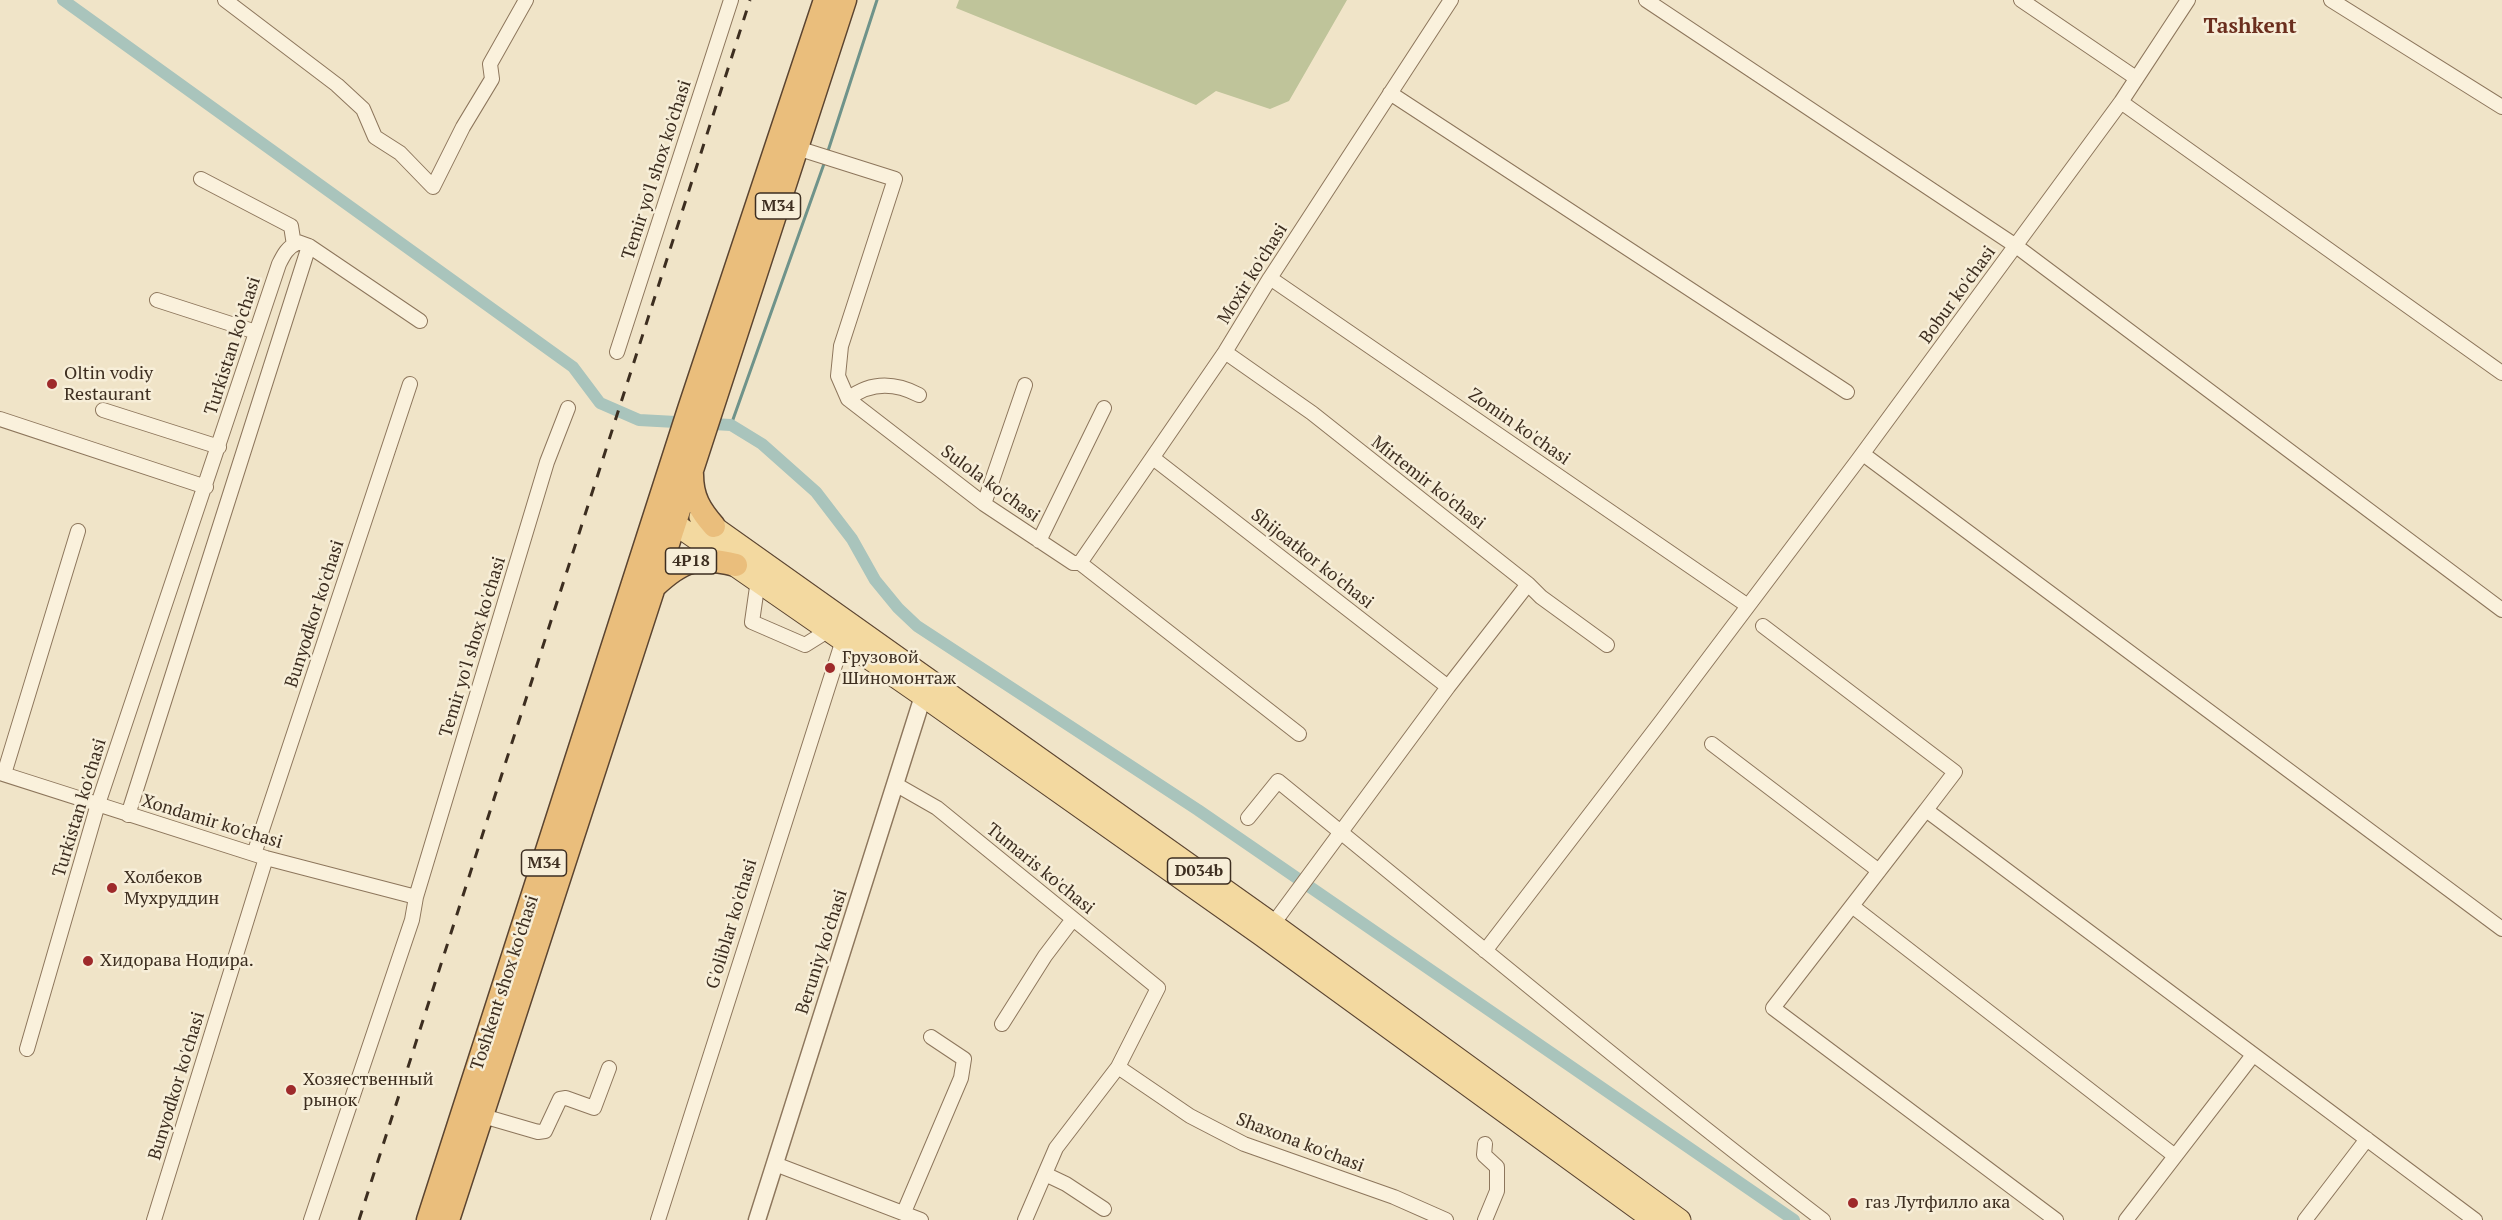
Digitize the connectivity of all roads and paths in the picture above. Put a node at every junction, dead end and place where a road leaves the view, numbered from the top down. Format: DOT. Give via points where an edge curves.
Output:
graph roads {
  1 [pos="225,0"];
  2 [pos="526,0"];
  3 [pos="731,0"];
  4 [pos="825,0"];
  5 [pos="845,0"];
  6 [pos="1450,0"];
  7 [pos="1646,0"];
  8 [pos="2021,0"];
  9 [pos="2188,0"];
  10 [pos="2331,0"];
  11 [pos="2136,78"];
  12 [pos="1390,93"];
  13 [pos="2121,102"];
  14 [pos="2502,107"];
  15 [pos="808,151"];
  16 [pos="201,179"];
  17 [pos="294,244"];
  18 [pos="309,246"];
  19 [pos="2016,246"];
  20 [pos="1270,278"];
  21 [pos="156,300"];
  22 [pos="420,321"];
  23 [pos="256,332"];
  24 [pos="617,352"];
  25 [pos="1225,352"];
  26 [pos="2502,373"];
  27 [pos="410,384"];
  28 [pos="1025,385"];
  29 [pos="1847,392"];
  30 [pos="919,395"];
  31 [pos="848,399"];
  32 [pos="568,408"];
  33 [pos="1104,408"];
  34 [pos="103,410"];
  35 [pos="0,419"];
  36 [pos="696,421"];
  37 [pos="219,447"];
  38 [pos="1863,454"];
  39 [pos="1153,458"];
  40 [pos="692,469"];
  41 [pos="206,487"];
  42 [pos="984,504"];
  43 [pos="671,511"];
  44 [pos="714,526"];
  45 [pos="78,531"];
  46 [pos="1040,541"];
  47 [pos="1080,563"];
  48 [pos="736,565"];
  49 [pos="758,580"];
  50 [pos="1528,584"];
  51 [pos="644,585"];
  52 [pos="1748,606"];
  53 [pos="2502,610"];
  54 [pos="1763,626"];
  55 [pos="836,635"];
  56 [pos="1607,645"];
  57 [pos="1448,687"];
  58 [pos="923,696"];
  59 [pos="1299,734"];
  60 [pos="1712,744"];
  61 [pos="2,774"];
  62 [pos="895,784"];
  63 [pos="98,804"];
  64 [pos="1926,810"];
  65 [pos="128,814"];
  66 [pos="1248,818"];
  67 [pos="1340,832"];
  68 [pos="260,856"];
  69 [pos="1879,872"];
  70 [pos="416,897"];
  71 [pos="1852,906"];
  72 [pos="1073,919"];
  73 [pos="1273,924"];
  74 [pos="2502,929"];
  75 [pos="1485,951"];
  76 [pos="1002,1024"];
  77 [pos="931,1037"];
  78 [pos="27,1049"];
  79 [pos="2253,1055"];
  80 [pos="1118,1066"];
  81 [pos="609,1068"];
  82 [pos="483,1116"];
  83 [pos="2367,1139"];
  84 [pos="1485,1143"];
  85 [pos="2175,1156"];
  86 [pos="775,1164"];
  87 [pos="1045,1174"];
  88 [pos="1104,1209"];
  89 [pos="904,1212"];
  90 [pos="154,1220"];
  91 [pos="311,1220"];
  92 [pos="428,1220"];
  93 [pos="448,1220"];
  94 [pos="658,1220"];
  95 [pos="757,1220"];
  96 [pos="921,1220"];
  97 [pos="1025,1220"];
  98 [pos="1446,1220"];
  99 [pos="1485,1220"];
  100 [pos="1653,1220"];
  101 [pos="1680,1220"];
  102 [pos="1823,1220"];
  103 [pos="2056,1220"];
  104 [pos="2126,1220"];
  105 [pos="2305,1220"];
  106 [pos="2475,1220"];
  1 -- 2 [label="street" via="337,85 363,109 375,137 400,153 433,187 492,79 490,64"];
  3 -- 24 [label="street, Temir yo'l shox ko'chasi"];
  4 -- 36 [label="highway, M34"];
  5 -- 15 [label="highway, M34"];
  6 -- 12 [label="street, Moxir ko'chasi"];
  7 -- 19 [label="street"];
  8 -- 11 [label="street"];
  9 -- 11 [label="street, Bobur ko'chasi"];
  10 -- 14 [label="street"];
  11 -- 13 [label="street, Bobur ko'chasi"];
  12 -- 20 [label="street, Moxir ko'chasi"];
  12 -- 29 [label="street"];
  13 -- 19 [label="street, Bobur ko'chasi"];
  13 -- 26 [label="street"];
  15 -- 31 [label="street" via="895,179 841,346 838,376"];
  15 -- 36 [label="highway, M34"];
  16 -- 17 [label="street" via="291,226"];
  17 -- 18 [label="street"];
  17 -- 23 [label="street, Turkistan ko'chasi" via="287,248 279,264"];
  18 -- 22 [label="street"];
  18 -- 65 [label="street"];
  19 -- 38 [label="street, Bobur ko'chasi"];
  19 -- 53 [label="street"];
  20 -- 25 [label="street, Moxir ko'chasi"];
  20 -- 52 [label="street, Zomin ko'chasi"];
  21 -- 23 [label="street"];
  23 -- 37 [label="street, Turkistan ko'chasi"];
  25 -- 39 [label="street, Moxir ko'chasi"];
  25 -- 50 [label="street, Mirtemir ko'chasi" via="1312,413"];
  27 -- 68 [label="street, Bunyodkor ko'chasi"];
  28 -- 42 [label="street"];
  30 -- 31 [label="street" via="880,385 859,390"];
  31 -- 42 [label="street, Sulola ko'chasi"];
  32 -- 70 [label="street, Temir yo'l shox ko'chasi" via="547,462"];
  33 -- 46 [label="street"];
  34 -- 37 [label="street"];
  35 -- 41 [label="street"];
  36 -- 40 [label="highway, M34"];
  36 -- 43 [label="highway, M34"];
  37 -- 41 [label="street, Turkistan ko'chasi"];
  38 -- 52 [label="street, Bobur ko'chasi"];
  38 -- 74 [label="street"];
  39 -- 47 [label="street, Moxir ko'chasi"];
  39 -- 57 [label="street, Shijoatkor ko'chasi"];
  40 -- 43 [label="highway, M34"];
  40 -- 44 [label="highway, 4P18" via="696,501"];
  41 -- 63 [label="street, Turkistan ko'chasi"];
  42 -- 46 [label="street, Sulola ko'chasi"];
  43 -- 44 [label="main road, D034b"];
  43 -- 48 [label="main road, D034b"];
  43 -- 51 [label="highway, M34"];
  44 -- 73 [label="main road, D034b"];
  45 -- 61 [label="street"];
  46 -- 47 [label="street, Sulola ko'chasi" via="1073,563"];
  47 -- 59 [label="street, Sulola ko'chasi"];
  48 -- 49 [label="main road, D034b"];
  48 -- 51 [label="highway, 4P18" via="691,560"];
  49 -- 55 [label="main road, D034b"];
  49 -- 55 [label="street" via="752,622 805,645"];
  50 -- 56 [label="street, Mirtemir ko'chasi"];
  50 -- 57 [label="street"];
  51 -- 82 [label="highway, Toshkent shox ko'chasi / M34"];
  51 -- 92 [label="highway, Toshkent shox ko'chasi / M34"];
  52 -- 75 [label="street, Bobur ko'chasi"];
  54 -- 64 [label="street" via="1955,772"];
  55 -- 58 [label="main road, D034b"];
  55 -- 94 [label="street, G'oliblar ko'chasi"];
  57 -- 67 [label="street"];
  58 -- 62 [label="street, Beruniy ko'chasi"];
  58 -- 100 [label="main road, D034b"];
  60 -- 69 [label="street"];
  61 -- 63 [label="street, Xondamir ko'chasi"];
  62 -- 72 [label="street, Tumaris ko'chasi" via="937,808"];
  62 -- 86 [label="street, Beruniy ko'chasi"];
  63 -- 65 [label="street, Xondamir ko'chasi"];
  63 -- 78 [label="street, Turkistan ko'chasi"];
  64 -- 69 [label="street"];
  64 -- 79 [label="street"];
  65 -- 68 [label="street, Xondamir ko'chasi"];
  66 -- 67 [label="street" via="1278,781"];
  67 -- 73 [label="street"];
  67 -- 75 [label="street"];
  68 -- 70 [label="street, Xondamir ko'chasi"];
  68 -- 90 [label="street, Bunyodkor ko'chasi"];
  69 -- 71 [label="street"];
  70 -- 91 [label="street, Temir yo'l shox ko'chasi" via="412,920"];
  71 -- 85 [label="street"];
  71 -- 103 [label="street" via="1773,1008"];
  72 -- 76 [label="street"];
  72 -- 80 [label="street, Tumaris ko'chasi" via="1158,988"];
  73 -- 101 [label="main road, D034b"];
  75 -- 102 [label="street"];
  77 -- 89 [label="street" via="964,1059 960,1078"];
  79 -- 83 [label="street"];
  79 -- 85 [label="street"];
  80 -- 87 [label="street" via="1056,1148"];
  80 -- 98 [label="street, Shaxona ko'chasi" via="1190,1116 1244,1144 1394,1197"];
  81 -- 82 [label="street" via="594,1108 560,1099 545,1131"];
  82 -- 93 [label="highway, Toshkent shox ko'chasi / M34"];
  83 -- 105 [label="street"];
  83 -- 106 [label="street"];
  84 -- 99 [label="street" via="1484,1155 1497,1167 1497,1191"];
  85 -- 104 [label="street"];
  86 -- 89 [label="street"];
  86 -- 95 [label="street, Beruniy ko'chasi"];
  87 -- 88 [label="street"];
  87 -- 97 [label="street"];
  89 -- 96 [label="street"];
}
